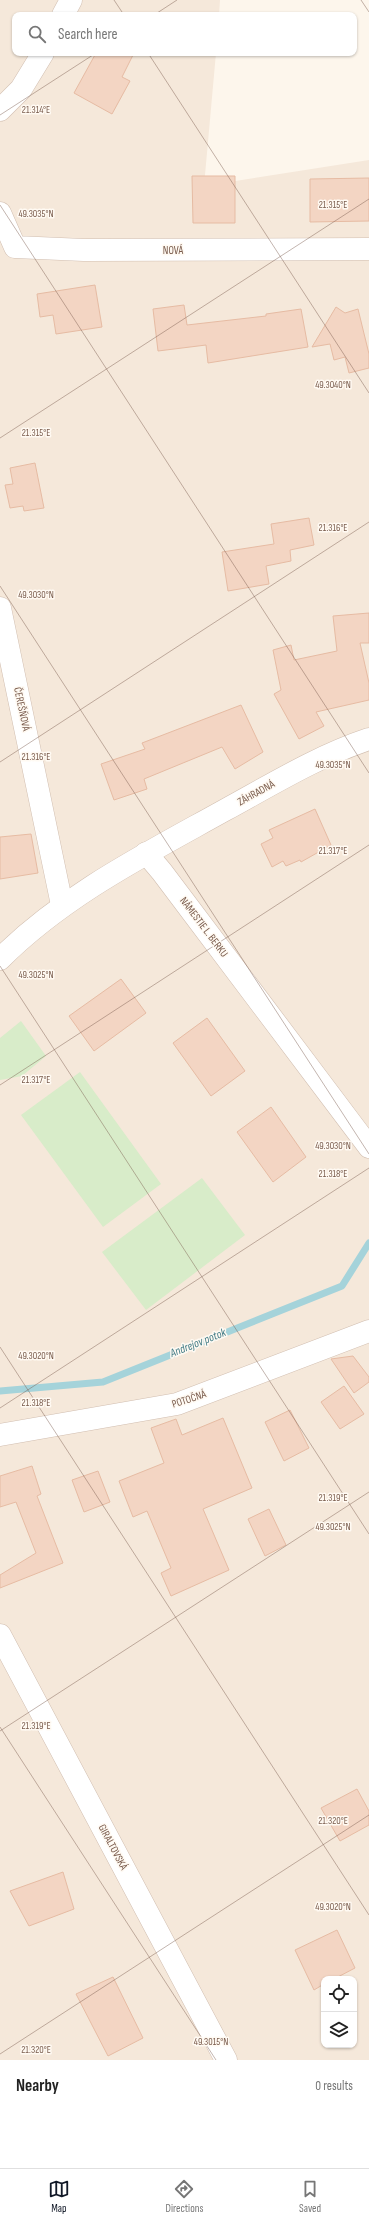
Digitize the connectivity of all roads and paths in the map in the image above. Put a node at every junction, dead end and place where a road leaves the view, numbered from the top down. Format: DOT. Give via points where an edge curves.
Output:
graph roads {
  1 [pos="71,0"];
  2 [pos="65,12"];
  3 [pos="41,56"];
  4 [pos="0,110"];
  5 [pos="0,213"];
  6 [pos="369,249"];
  7 [pos="0,608"];
  8 [pos="369,739"];
  9 [pos="146,854"];
  10 [pos="62,905"];
  11 [pos="0,959"];
  12 [pos="369,1147"];
  13 [pos="369,1331"];
  14 [pos="0,1435"];
  15 [pos="0,1635"];
  16 [pos="226,2060"];
  1 -- 2 [label="street"];
  3 -- 4 [label="street" via="21,89"];
  5 -- 6 [label="street, NOVÁ" via="14,247 84,250"];
  7 -- 10 [label="street, ČEREŠŇOVÁ"];
  8 -- 9 [label="street, ZÁHRADNÁ" via="282,779"];
  9 -- 10 [label="street"];
  9 -- 12 [label="street, NÁMESTIE L. BERKU"];
  10 -- 11 [label="street"];
  13 -- 14 [label="street, POTOČNÁ" via="178,1404"];
  15 -- 16 [label="street, GIRALTOVSKÁ"];
}
